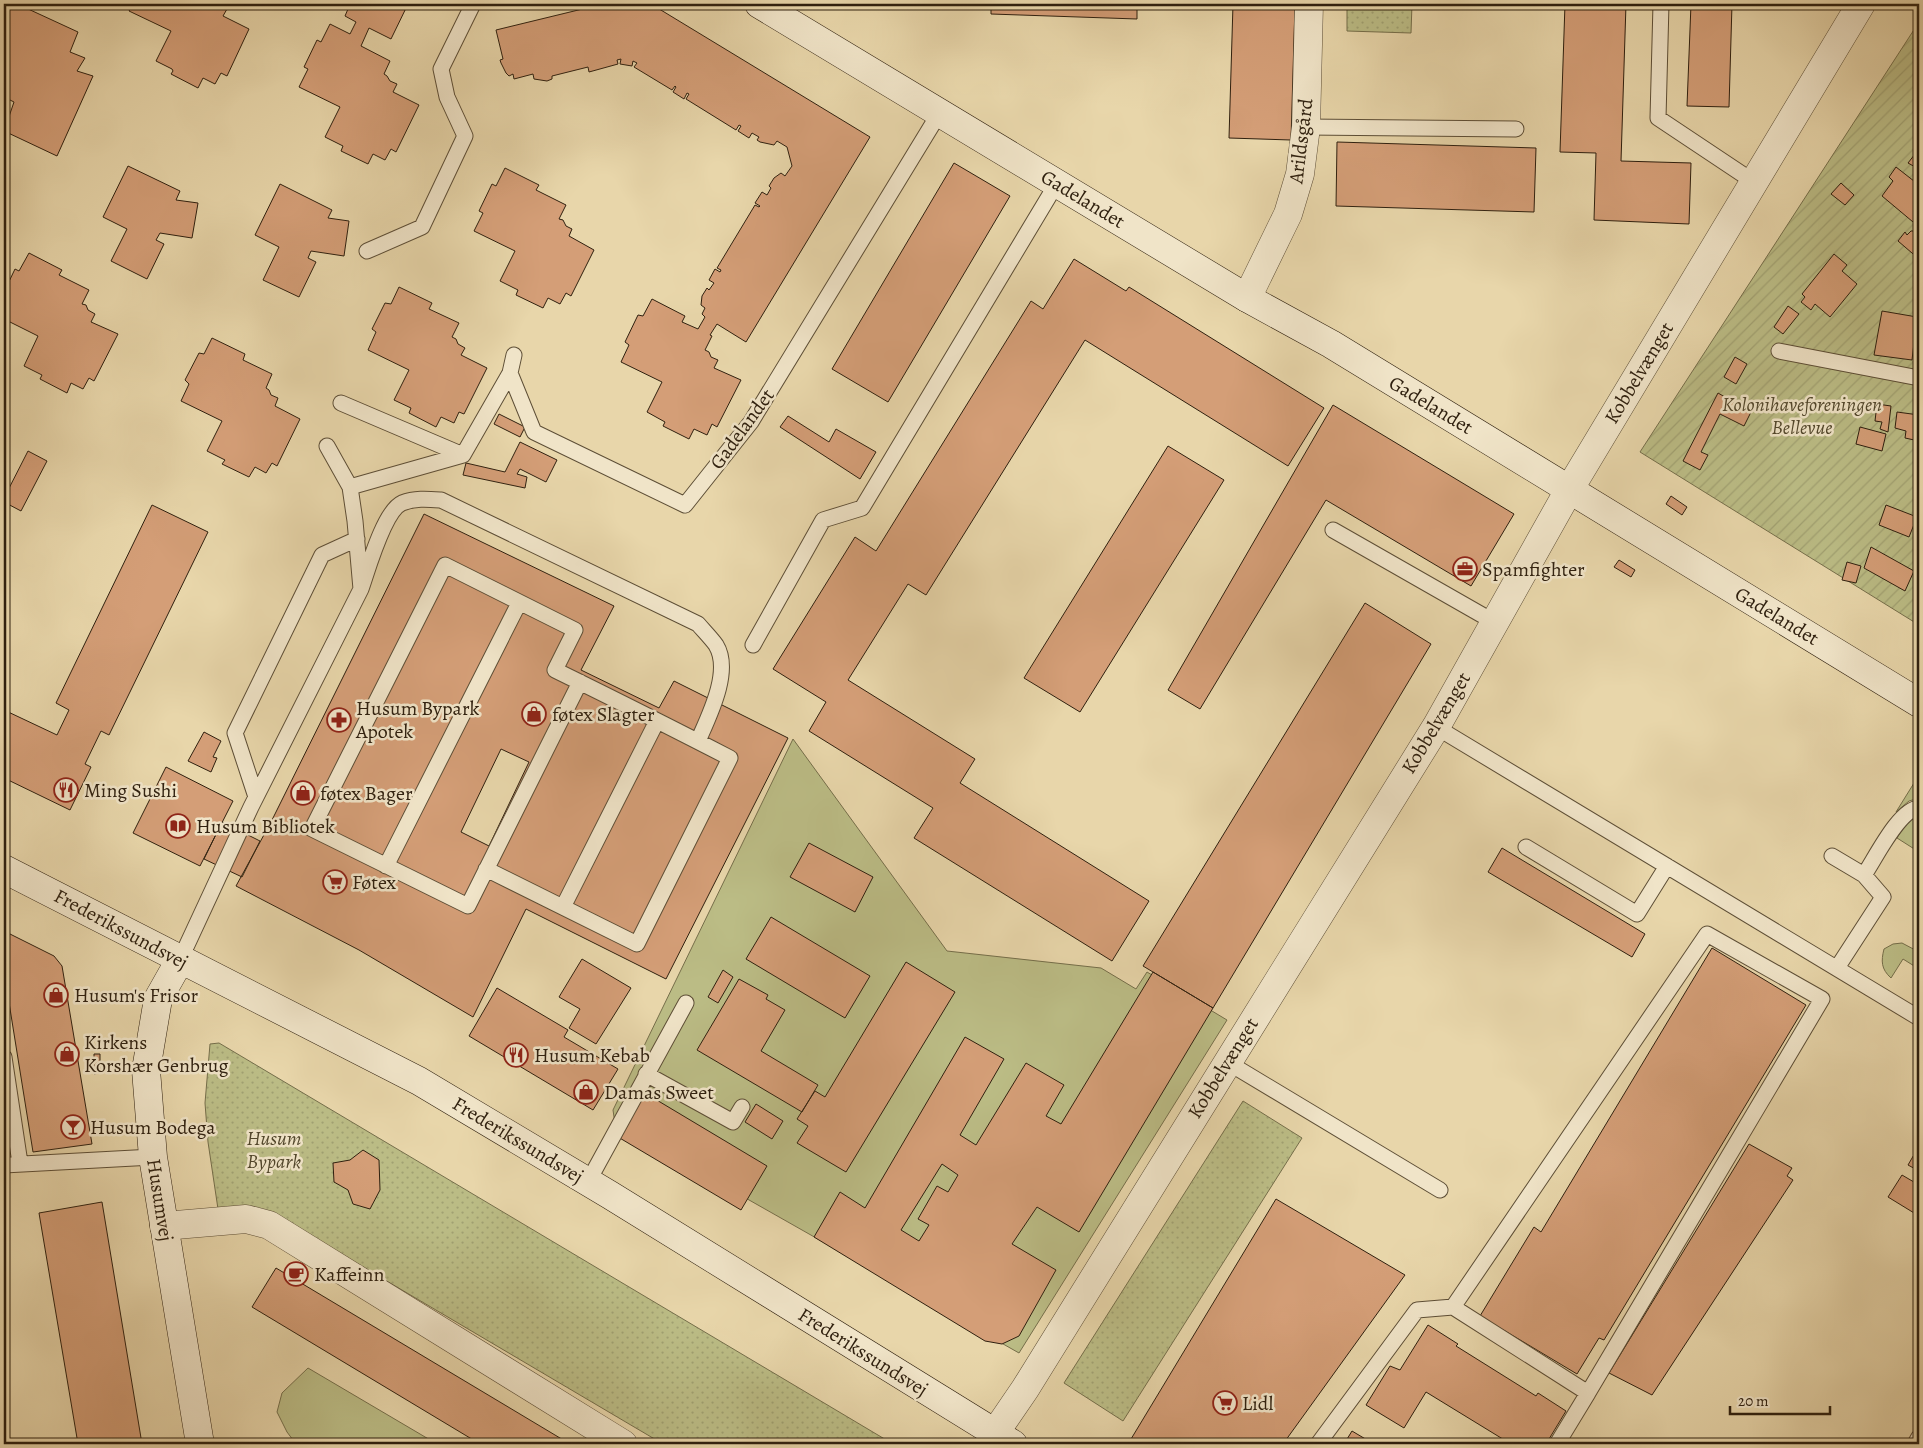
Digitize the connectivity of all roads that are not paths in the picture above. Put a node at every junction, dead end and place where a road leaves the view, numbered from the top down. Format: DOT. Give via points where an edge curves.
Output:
graph roads {
  1 [pos="473,4"];
  2 [pos="759,4"];
  3 [pos="1309,4"];
  4 [pos="1661,4"];
  5 [pos="1861,4"];
  6 [pos="940,112"];
  7 [pos="1306,127"];
  8 [pos="1516,129"];
  9 [pos="1754,182"];
  10 [pos="1057,183"];
  11 [pos="367,251"];
  12 [pos="1247,298"];
  13 [pos="1779,351"];
  14 [pos="514,355"];
  15 [pos="510,373"];
  16 [pos="1919,378"];
  17 [pos="341,403"];
  18 [pos="327,446"];
  19 [pos="463,455"];
  20 [pos="350,487"];
  21 [pos="1569,490"];
  22 [pos="1333,530"];
  23 [pos="357,538"];
  24 [pos="361,589"];
  25 [pos="519,602"];
  26 [pos="1496,623"];
  27 [pos="753,645"];
  28 [pos="580,682"];
  29 [pos="1919,703"];
  30 [pos="657,720"];
  31 [pos="1436,727"];
  32 [pos="698,741"];
  33 [pos="256,797"];
  34 [pos="1919,808"];
  35 [pos="1526,847"];
  36 [pos="1832,856"];
  37 [pos="386,866"];
  38 [pos="1667,866"];
  39 [pos="486,868"];
  40 [pos="4,869"];
  41 [pos="1864,875"];
  42 [pos="563,907"];
  43 [pos="180,960"];
  44 [pos="1837,968"];
  45 [pos="686,1003"];
  46 [pos="1919,1018"];
  47 [pos="4,1057"];
  48 [pos="1227,1062"];
  49 [pos="646,1074"];
  50 [pos="742,1107"];
  51 [pos="153,1157"];
  52 [pos="20,1163"];
  53 [pos="4,1165"];
  54 [pos="588,1182"];
  55 [pos="1440,1190"];
  56 [pos="164,1226"];
  57 [pos="1453,1306"];
  58 [pos="1588,1393"];
  59 [pos="1919,1438"];
  60 [pos="1004,1439"];
  61 [pos="200,1444"];
  62 [pos="623,1444"];
  63 [pos="1318,1444"];
  64 [pos="1557,1444"];
  65 [pos="1915,1444"];
  1 -- 11 [label="lane" via="441,69 447,97 465,136 422,228"];
  2 -- 6 [label="street, Gadelandet"];
  3 -- 7 [label="street, Arildsgård"];
  4 -- 9 [label="lane" via="1658,118"];
  5 -- 9 [label="street, Kobbelvænget"];
  6 -- 10 [label="street, Gadelandet"];
  6 -- 15 [label="lane, Gadelandet" via="751,422 685,505 534,432"];
  7 -- 8 [label="lane"];
  7 -- 12 [label="street, Arildsgård" via="1300,174 1288,214"];
  9 -- 21 [label="street, Kobbelvænget"];
  10 -- 12 [label="street, Gadelandet"];
  10 -- 27 [label="lane" via="862,508 822,520"];
  12 -- 21 [label="street, Gadelandet" via="1331,344"];
  13 -- 16 [label="lane"];
  14 -- 15 [label="lane"];
  15 -- 19 [label="lane"];
  17 -- 19 [label="lane"];
  18 -- 20 [label="lane"];
  19 -- 20 [label="lane"];
  20 -- 23 [label="lane"];
  21 -- 26 [label="street, Kobbelvænget"];
  21 -- 29 [label="street, Gadelandet"];
  22 -- 26 [label="lane"];
  23 -- 24 [label="lane"];
  23 -- 33 [label="lane" via="322,555 235,733"];
  24 -- 32 [label="lane" via="386,520 400,504 419,499 440,500 698,624 717,646 723,672"];
  24 -- 33 [label="lane"];
  25 -- 28 [label="lane" via="575,630 555,670"];
  25 -- 37 [label="lane"];
  25 -- 37 [label="lane" via="445,565 316,820 312,829"];
  26 -- 31 [label="street, Kobbelvænget"];
  28 -- 30 [label="lane"];
  28 -- 39 [label="lane"];
  30 -- 32 [label="lane"];
  30 -- 42 [label="lane"];
  31 -- 38 [label="lane"];
  31 -- 48 [label="street, Kobbelvænget"];
  32 -- 42 [label="lane" via="730,758 636,944"];
  33 -- 43 [label="lane"];
  34 -- 41 [label="lane" via="1900,818"];
  35 -- 38 [label="lane" via="1637,914"];
  36 -- 41 [label="lane"];
  37 -- 39 [label="lane" via="468,906"];
  38 -- 44 [label="lane"];
  39 -- 42 [label="lane"];
  40 -- 43 [label="street, Frederikssundsvej"];
  41 -- 44 [label="lane" via="1883,898"];
  43 -- 51 [label="street, Husumvej" via="158,999 146,1070"];
  43 -- 54 [label="street, Frederikssundsvej" via="418,1081"];
  44 -- 46 [label="lane"];
  45 -- 49 [label="lane"];
  47 -- 52 [label="lane"];
  48 -- 55 [label="lane"];
  48 -- 60 [label="street, Kobbelvænget" via="1025,1389"];
  49 -- 50 [label="lane" via="733,1122"];
  49 -- 54 [label="lane"];
  51 -- 52 [label="lane"];
  51 -- 56 [label="street, Husumvej"];
  52 -- 53 [label="lane"];
  54 -- 60 [label="street, Frederikssundsvej"];
  56 -- 61 [label="street, Husumvej"];
  56 -- 62 [label="street" via="246,1219 269,1225"];
  57 -- 58 [label="lane"];
  57 -- 58 [label="lane" via="1707,934 1822,999"];
  57 -- 63 [label="lane" via="1417,1310"];
  58 -- 64 [label="lane"];
  59 -- 65 [label="lane"];
}
